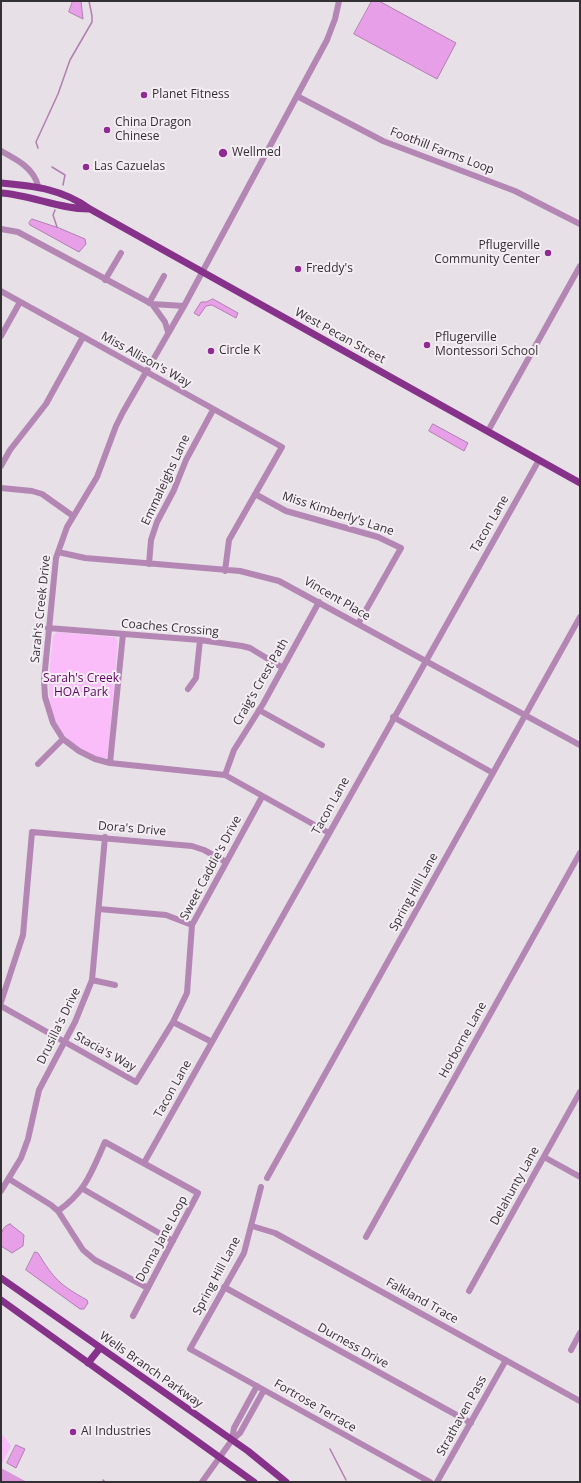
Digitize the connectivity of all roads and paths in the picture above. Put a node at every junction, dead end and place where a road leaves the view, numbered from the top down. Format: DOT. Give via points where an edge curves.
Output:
graph roads {
  1 [pos="338,1"];
  2 [pos="297,96"];
  3 [pos="1,151"];
  4 [pos="1,183"];
  5 [pos="38,186"];
  6 [pos="1,193"];
  7 [pos="90,209"];
  8 [pos="580,224"];
  9 [pos="1,229"];
  10 [pos="121,253"];
  11 [pos="580,266"];
  12 [pos="202,272"];
  13 [pos="164,276"];
  14 [pos="105,280"];
  15 [pos="1,291"];
  16 [pos="20,302"];
  17 [pos="151,304"];
  18 [pos="184,306"];
  19 [pos="168,332"];
  20 [pos="1,336"];
  21 [pos="83,337"];
  22 [pos="145,372"];
  23 [pos="213,410"];
  24 [pos="488,431"];
  25 [pos="539,460"];
  26 [pos="1,466"];
  27 [pos="580,483"];
  28 [pos="1,488"];
  29 [pos="255,494"];
  30 [pos="73,516"];
  31 [pos="58,552"];
  32 [pos="149,564"];
  33 [pos="225,571"];
  34 [pos="319,602"];
  35 [pos="580,617"];
  36 [pos="358,624"];
  37 [pos="48,628"];
  38 [pos="123,634"];
  39 [pos="200,640"];
  40 [pos="425,660"];
  41 [pos="283,668"];
  42 [pos="188,689"];
  43 [pos="259,710"];
  44 [pos="526,715"];
  45 [pos="393,717"];
  46 [pos="64,739"];
  47 [pos="322,745"];
  48 [pos="580,745"];
  49 [pos="38,764"];
  50 [pos="110,764"];
  51 [pos="493,773"];
  52 [pos="225,775"];
  53 [pos="262,797"];
  54 [pos="329,834"];
  55 [pos="105,837"];
  56 [pos="580,853"];
  57 [pos="226,862"];
  58 [pos="98,909"];
  59 [pos="192,925"];
  60 [pos="92,980"];
  61 [pos="115,985"];
  62 [pos="1,1002"];
  63 [pos="1,1006"];
  64 [pos="173,1022"];
  65 [pos="212,1042"];
  66 [pos="65,1043"];
  67 [pos="136,1082"];
  68 [pos="580,1092"];
  69 [pos="544,1157"];
  70 [pos="144,1163"];
  71 [pos="268,1178"];
  72 [pos="580,1178"];
  73 [pos="9,1179"];
  74 [pos="261,1187"];
  75 [pos="83,1190"];
  76 [pos="1,1191"];
  77 [pos="58,1212"];
  78 [pos="252,1226"];
  79 [pos="366,1238"];
  80 [pos="173,1241"];
  81 [pos="1,1278"];
  82 [pos="224,1287"];
  83 [pos="148,1288"];
  84 [pos="469,1291"];
  85 [pos="1,1300"];
  86 [pos="133,1316"];
  87 [pos="580,1332"];
  88 [pos="100,1348"];
  89 [pos="190,1349"];
  90 [pos="571,1350"];
  91 [pos="506,1360"];
  92 [pos="88,1363"];
  93 [pos="257,1386"];
  94 [pos="264,1390"];
  95 [pos="580,1401"];
  96 [pos="471,1423"];
  97 [pos="232,1440"];
  98 [pos="220,1457"];
  99 [pos="202,1482"];
  100 [pos="254,1482"];
  101 [pos="286,1482"];
  102 [pos="430,1482"];
  103 [pos="438,1482"];
  1 -- 2 [label="street, Sarah's Creek Drive" via="327,40"];
  2 -- 8 [label="street, Foothill Farms Loop" via="383,141 515,191"];
  2 -- 12 [label="street, Sarah's Creek Drive"];
  3 -- 5 [label="street" via="32,172"];
  4 -- 5 [label="main road, West Pecan Street"];
  5 -- 7 [label="main road, West Pecan Street" via="75,198"];
  6 -- 7 [label="main road, West Pecan Street" via="29,196 72,209"];
  7 -- 12 [label="main road, West Pecan Street"];
  9 -- 14 [label="street" via="18,232"];
  10 -- 14 [label="street"];
  11 -- 24 [label="street"];
  12 -- 18 [label="street, Sarah's Creek Drive"];
  12 -- 24 [label="main road, West Pecan Street"];
  13 -- 17 [label="street"];
  14 -- 17 [label="street"];
  15 -- 16 [label="street, Miss Allison's Way"];
  16 -- 20 [label="street"];
  16 -- 21 [label="street, Miss Allison's Way"];
  17 -- 18 [label="street"];
  17 -- 19 [label="street" via="165,322"];
  18 -- 19 [label="street, Sarah's Creek Drive"];
  19 -- 22 [label="street, Sarah's Creek Drive"];
  21 -- 22 [label="street, Miss Allison's Way"];
  21 -- 26 [label="street" via="46,404 10,450"];
  22 -- 23 [label="street, Miss Allison's Way"];
  22 -- 30 [label="street, Sarah's Creek Drive" via="116,426 98,477"];
  23 -- 29 [label="street, Miss Allison's Way" via="282,447"];
  23 -- 32 [label="street, Emmaleighs Lane" via="157,522 151,540"];
  24 -- 25 [label="main road, West Pecan Street"];
  25 -- 27 [label="main road, West Pecan Street"];
  25 -- 40 [label="street, Tacon Lane"];
  28 -- 30 [label="street" via="42,494"];
  29 -- 33 [label="street" via="230,540"];
  29 -- 36 [label="street, Miss Kimberly's Lane" via="286,511 378,537 401,548"];
  30 -- 31 [label="street, Sarah's Creek Drive"];
  31 -- 32 [label="street, Vincent Place" via="85,558"];
  31 -- 37 [label="street, Sarah's Creek Drive"];
  32 -- 33 [label="street, Vincent Place"];
  33 -- 34 [label="street, Vincent Place" via="253,573 274,579"];
  34 -- 36 [label="street, Vincent Place"];
  34 -- 41 [label="street, Craig's Crest Path"];
  35 -- 44 [label="street, Spring Hill Lane"];
  36 -- 40 [label="street, Vincent Place"];
  37 -- 38 [label="street, Coaches Crossing"];
  37 -- 46 [label="street, Sarah's Creek Drive" via="45,697 53,723"];
  38 -- 39 [label="street, Coaches Crossing"];
  38 -- 50 [label="street"];
  39 -- 41 [label="street, Coaches Crossing" via="246,647"];
  39 -- 42 [label="street" via="196,678"];
  40 -- 44 [label="street, Vincent Place"];
  40 -- 45 [label="street, Tacon Lane"];
  41 -- 43 [label="street, Craig's Crest Path"];
  43 -- 47 [label="street"];
  43 -- 52 [label="street, Craig's Crest Path" via="234,750"];
  44 -- 48 [label="street, Vincent Place"];
  44 -- 51 [label="street, Spring Hill Lane"];
  45 -- 51 [label="street"];
  45 -- 54 [label="street, Tacon Lane"];
  46 -- 49 [label="street"];
  46 -- 50 [label="street, Sarah's Creek Drive" via="87,756"];
  50 -- 52 [label="street, Sarah's Creek Drive"];
  51 -- 71 [label="street, Spring Hill Lane"];
  52 -- 53 [label="street, Sarah's Creek Drive"];
  53 -- 54 [label="street, Sarah's Creek Drive"];
  53 -- 57 [label="street, Sweet Caddie's Drive"];
  54 -- 65 [label="street, Tacon Lane"];
  55 -- 57 [label="street, Dora's Drive" via="192,846"];
  55 -- 58 [label="street, Drusilla's Drive"];
  55 -- 62 [label="street, Dora's Drive" via="32,832 23,935"];
  56 -- 79 [label="street, Horborne Lane"];
  57 -- 59 [label="street, Sweet Caddie's Drive"];
  58 -- 59 [label="street" via="166,915"];
  58 -- 60 [label="street, Drusilla's Drive"];
  59 -- 64 [label="street, Sweet Caddie's Drive" via="187,993"];
  60 -- 61 [label="street"];
  60 -- 66 [label="street, Drusilla's Drive" via="87,997"];
  63 -- 66 [label="street, Stacia's Way"];
  64 -- 65 [label="street"];
  64 -- 67 [label="street, Sweet Caddie's Drive"];
  65 -- 70 [label="street, Tacon Lane"];
  66 -- 67 [label="street, Stacia's Way"];
  66 -- 73 [label="street, Drusilla's Drive" via="39,1090 28,1139"];
  68 -- 69 [label="street, Delahunty Lane"];
  69 -- 72 [label="street"];
  69 -- 84 [label="street, Delahunty Lane"];
  70 -- 75 [label="street, Donna Jane Loop" via="105,1142"];
  70 -- 80 [label="street, Donna Jane Loop" via="198,1193"];
  73 -- 76 [label="street, Drusilla's Drive"];
  73 -- 77 [label="street" via="38,1195"];
  74 -- 78 [label="street, Spring Hill Lane"];
  75 -- 77 [label="street, Donna Jane Loop"];
  75 -- 80 [label="street"];
  77 -- 83 [label="street" via="83,1250 95,1260"];
  78 -- 82 [label="street, Spring Hill Lane" via="244,1253"];
  78 -- 91 [label="street, Falkland Trace" via="275,1233"];
  80 -- 83 [label="street, Donna Jane Loop"];
  81 -- 88 [label="main road, Wells Branch Parkway"];
  82 -- 89 [label="street, Spring Hill Lane"];
  82 -- 96 [label="street, Durness Drive"];
  83 -- 86 [label="street, Donna Jane Loop"];
  85 -- 92 [label="main road"];
  87 -- 90 [label="street"];
  88 -- 92 [label="main road"];
  88 -- 97 [label="main road, Wells Branch Parkway"];
  89 -- 93 [label="street, Fortrose Terrace"];
  91 -- 95 [label="street, Falkland Trace"];
  91 -- 96 [label="street, Strathaven Pass"];
  92 -- 98 [label="main road"];
  93 -- 94 [label="street, Fortrose Terrace"];
  93 -- 97 [label="street" via="234,1428"];
  94 -- 97 [label="street" via="240,1433"];
  94 -- 102 [label="street, Fortrose Terrace"];
  96 -- 103 [label="street, Strathaven Pass"];
  97 -- 98 [label="street"];
  97 -- 101 [label="main road, Wells Branch Parkway"];
  98 -- 99 [label="street"];
  98 -- 100 [label="main road"];
}
